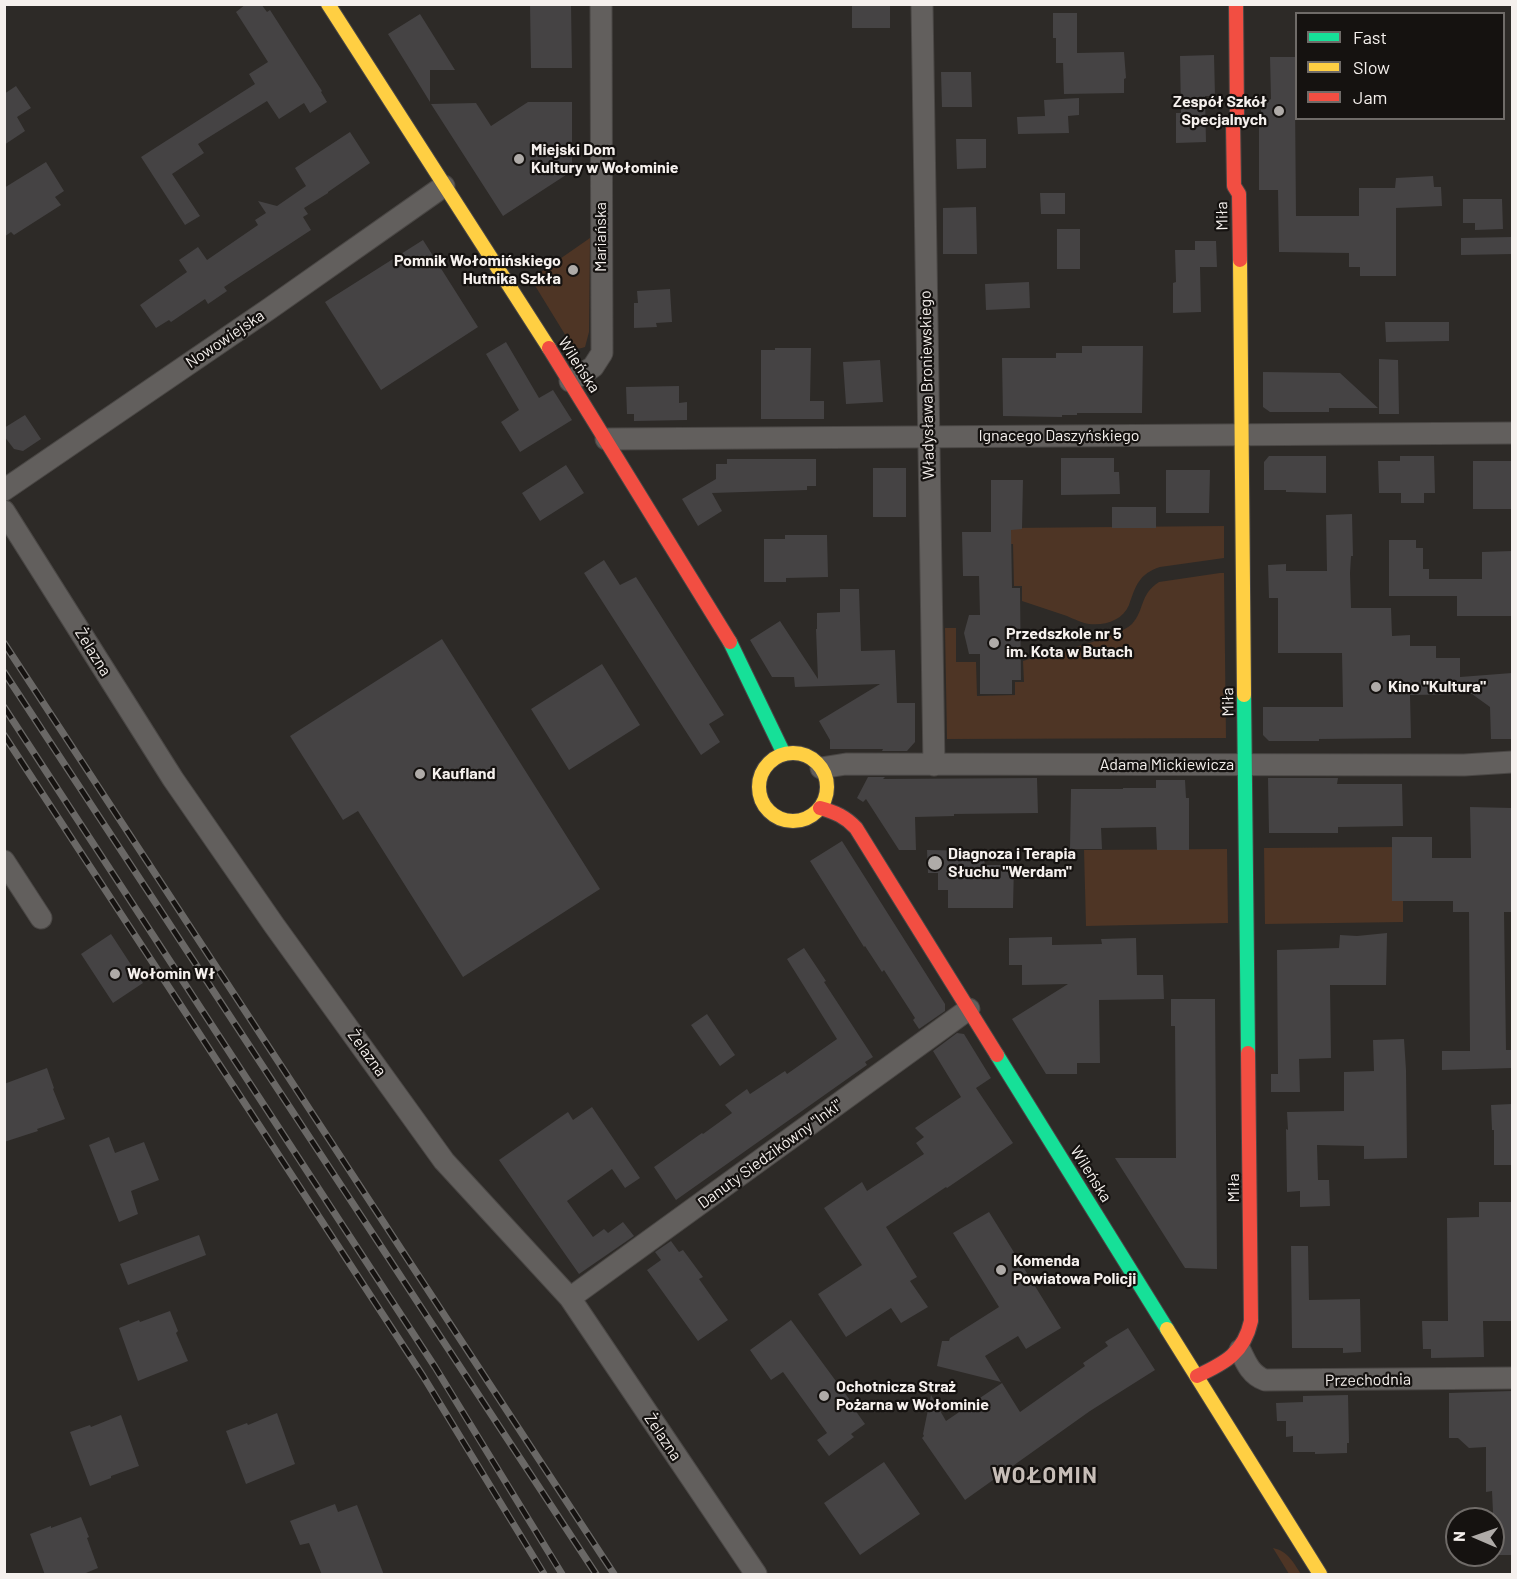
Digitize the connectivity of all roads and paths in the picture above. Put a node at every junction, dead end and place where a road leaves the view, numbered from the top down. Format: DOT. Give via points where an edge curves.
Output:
graph roads {
  1 [pos="328,4"];
  2 [pos="601,4"];
  3 [pos="922,4"];
  4 [pos="1236,4"];
  5 [pos="444,186"];
  6 [pos="570,381"];
  7 [pos="1512,433"];
  8 [pos="1241,435"];
  9 [pos="928,437"];
  10 [pos="606,439"];
  11 [pos="4,490"];
  12 [pos="4,511"];
  13 [pos="784,754"];
  14 [pos="1512,762"];
  15 [pos="934,765"];
  16 [pos="1245,765"];
  17 [pos="821,768"];
  18 [pos="820,808"];
  19 [pos="4,861"];
  20 [pos="40,918"];
  21 [pos="969,1009"];
  22 [pos="570,1298"];
  23 [pos="1240,1350"];
  24 [pos="1197,1376"];
  25 [pos="1512,1378"];
  26 [pos="756,1575"];
  27 [pos="1320,1575"];
  1 -- 5 [label="street, Wileńska"];
  2 -- 6 [label="street, Mariańska" via="602,353 593,367"];
  3 -- 9 [label="street, Władysława Broniewskiego"];
  4 -- 8 [label="street, Miła" via="1237,118 1233,123 1234,186 1239,194"];
  5 -- 6 [label="street, Wileńska"];
  5 -- 11 [label="street, Nowowiejska"];
  6 -- 10 [label="street, Wileńska"];
  7 -- 8 [label="street, Ignacego Daszyńskiego"];
  8 -- 9 [label="street, Ignacego Daszyńskiego"];
  8 -- 16 [label="street, Miła"];
  9 -- 10 [label="street, Ignacego Daszyńskiego"];
  9 -- 15 [label="street, Władysława Broniewskiego"];
  10 -- 13 [label="street, Wileńska" via="735,650"];
  12 -- 22 [label="street, Żelazna" via="173,779 444,1161"];
  13 -- 17 [label="street" via="801,754"];
  13 -- 18 [label="street" via="768,764 759,780 765,807 787,821 805,819"];
  14 -- 16 [label="street, Adama Mickiewicza"];
  15 -- 16 [label="street, Adama Mickiewicza"];
  15 -- 17 [label="street, Adama Mickiewicza" via="846,764"];
  16 -- 23 [label="street, Miła" via="1251,1321"];
  17 -- 18 [label="street" via="827,784"];
  18 -- 21 [label="street, Wileńska" via="839,813 856,828"];
  19 -- 20 [label="street"];
  21 -- 22 [label="street, Danuty Siedzikówny \"Inki\""];
  21 -- 24 [label="street, Wileńska"];
  22 -- 26 [label="street, Żelazna"];
  23 -- 24 [label="street"];
  23 -- 25 [label="street, Przechodnia" via="1251,1372 1265,1380"];
  24 -- 27 [label="street, Wileńska"];
}
